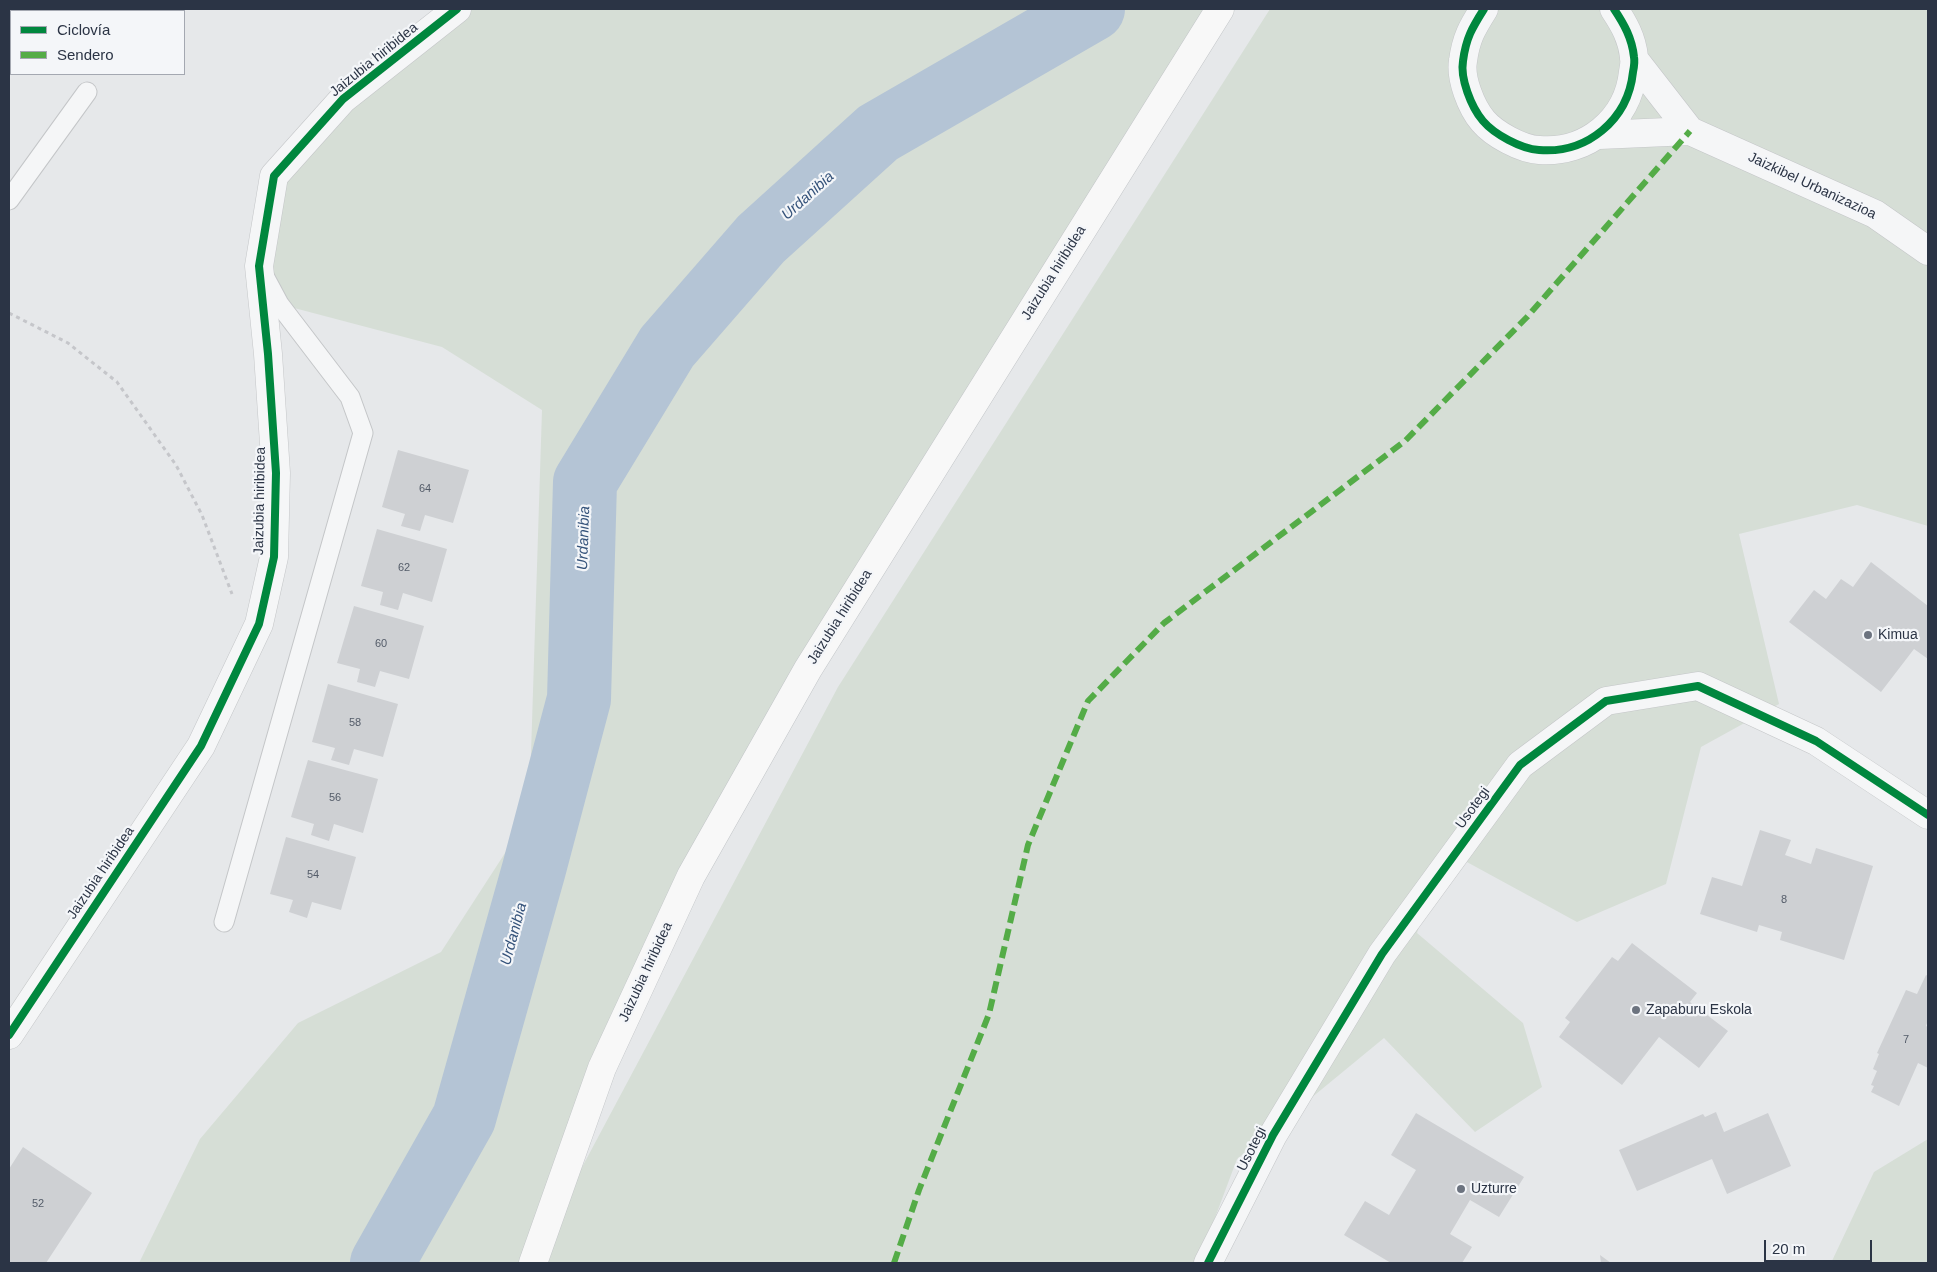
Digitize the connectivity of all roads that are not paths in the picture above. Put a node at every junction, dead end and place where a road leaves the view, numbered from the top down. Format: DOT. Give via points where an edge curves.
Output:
graph roads {
  1 [pos="457,9"];
  2 [pos="1220,9"];
  3 [pos="1484,9"];
  4 [pos="1614,9"];
  5 [pos="1634,58"];
  6 [pos="87,92"];
  7 [pos="1690,131"];
  8 [pos="1599,135"];
  9 [pos="9,200"];
  10 [pos="1928,251"];
  11 [pos="259,266"];
  12 [pos="1928,815"];
  13 [pos="224,922"];
  14 [pos="9,1035"];
  15 [pos="533,1263"];
  16 [pos="1208,1263"];
  1 -- 11 [label="street, Jaizubia hiribidea" via="343,99 274,176"];
  2 -- 15 [label="main road, Jaizubia hiribidea" via="808,669 691,876 602,1068"];
  3 -- 8 [label="street" via="1468,33 1462,63 1467,92 1483,120 1507,140 1538,150 1570,148"];
  4 -- 5 [label="street" via="1628,32"];
  5 -- 7 [label="street, Jaizkibel Urbanizazioa"];
  5 -- 8 [label="street" via="1632,87 1620,114"];
  6 -- 9 [label="lane"];
  7 -- 8 [label="street, Jaizkibel Urbanizazioa"];
  7 -- 10 [label="street, Jaizkibel Urbanizazioa" via="1875,214"];
  11 -- 13 [label="lane" via="280,304 350,397 363,433"];
  11 -- 14 [label="street, Jaizubia hiribidea" via="276,473 274,557 259,624 201,746"];
  12 -- 16 [label="street, Usotegi" via="1816,741 1698,686 1606,701 1520,765 1382,954 1273,1135"];
}
